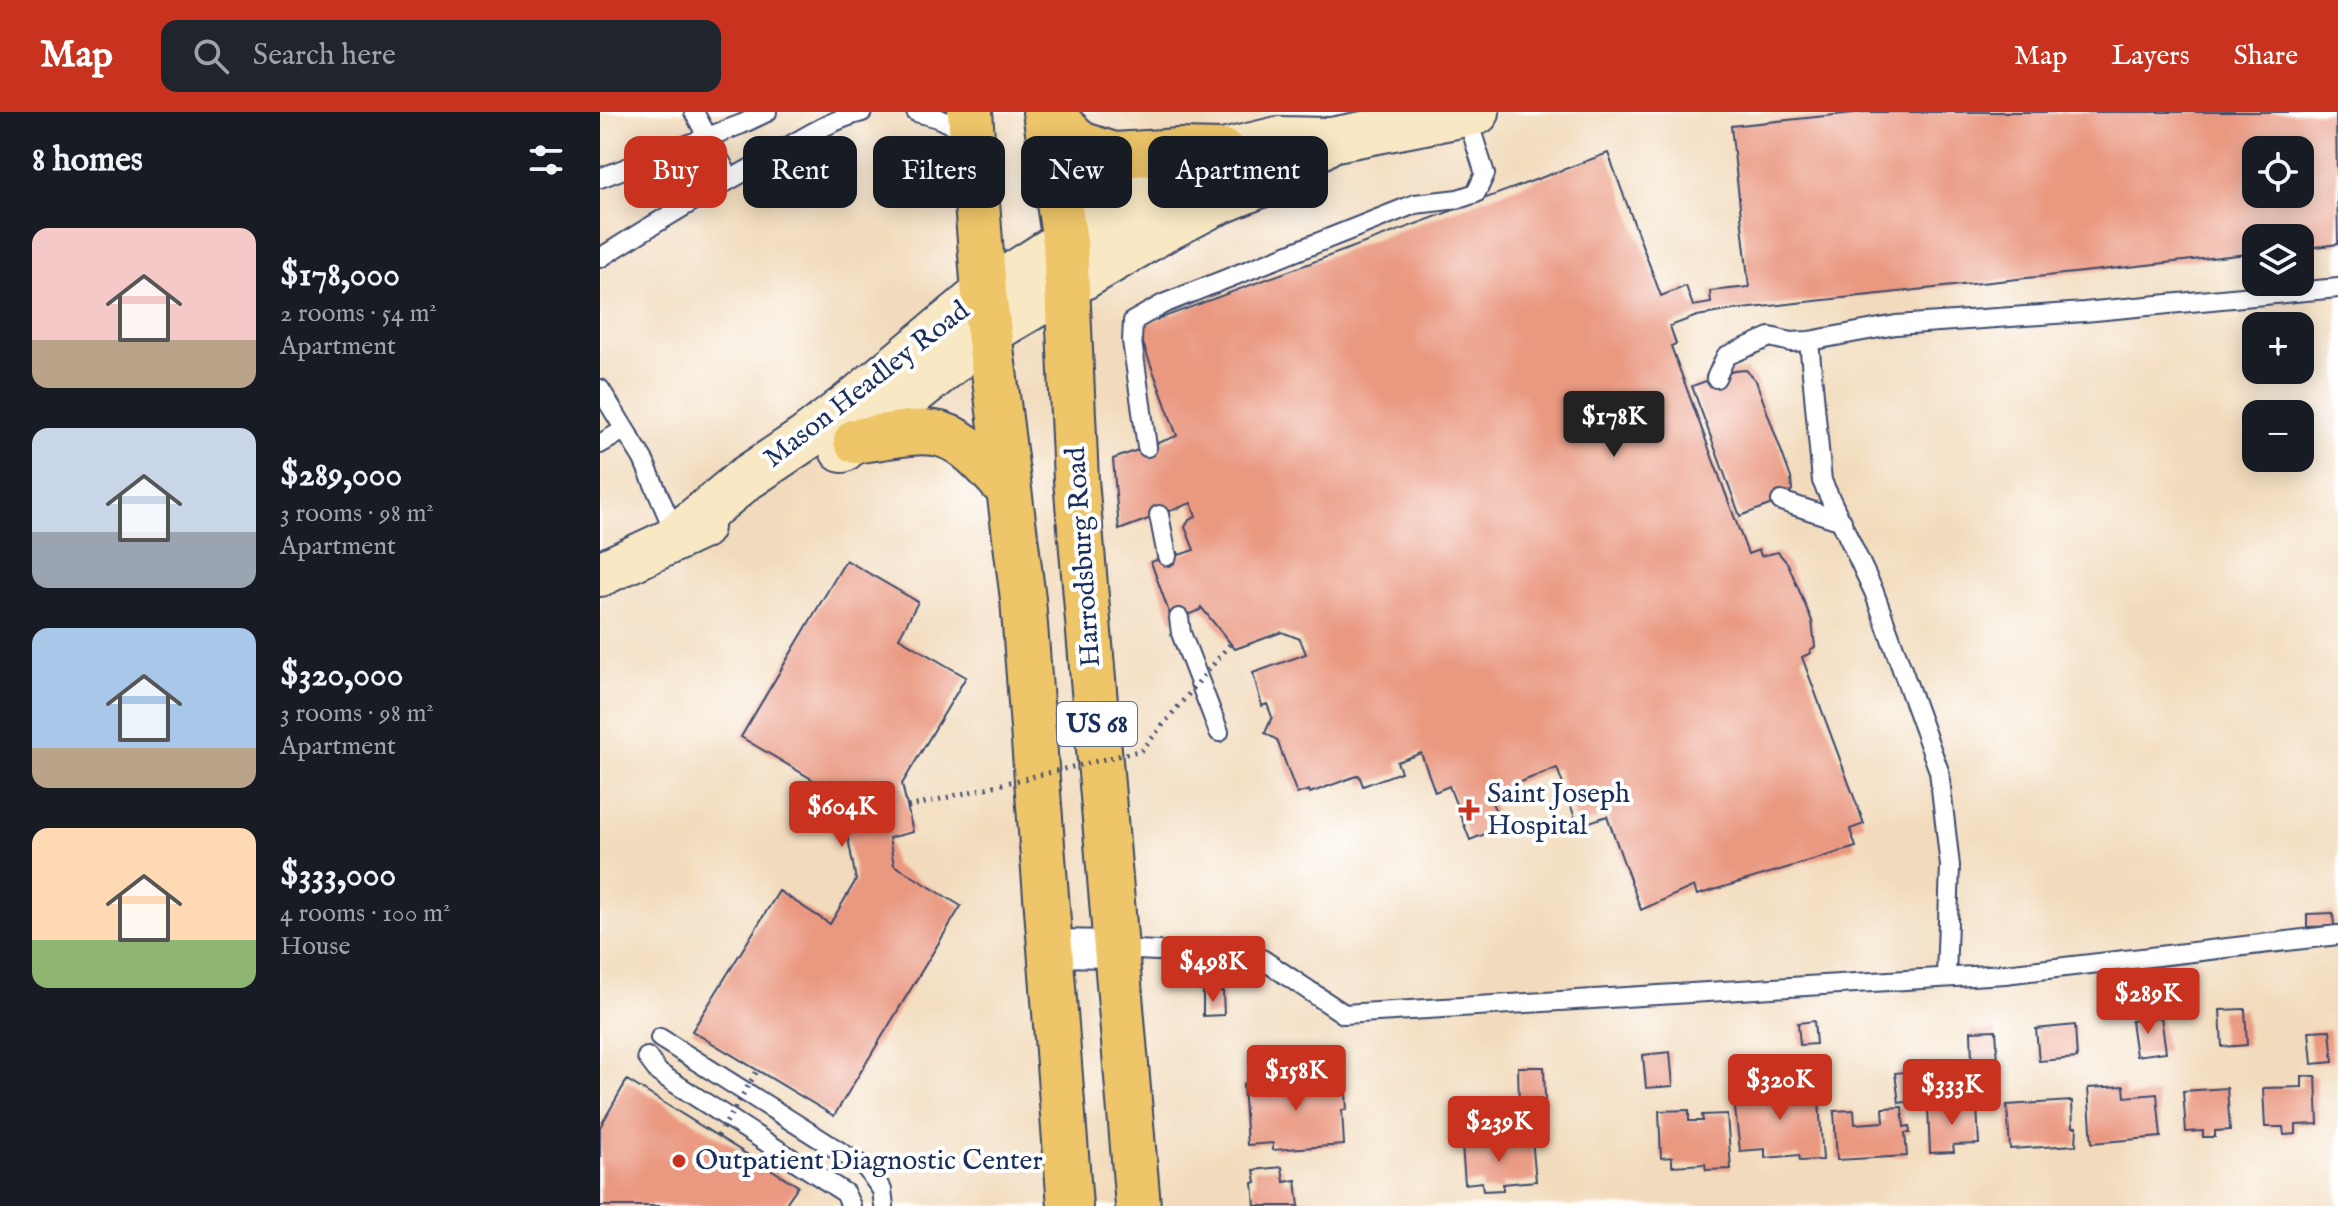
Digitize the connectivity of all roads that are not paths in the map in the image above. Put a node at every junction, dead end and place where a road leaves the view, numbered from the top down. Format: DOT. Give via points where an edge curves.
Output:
graph roads {
  1 [pos="694,112"];
  2 [pos="767,112"];
  3 [pos="862,112"];
  4 [pos="916,112"];
  5 [pos="1046,112"];
  6 [pos="1471,113"];
  7 [pos="971,124"];
  8 [pos="1330,133"];
  9 [pos="706,136"];
  10 [pos="709,136"];
  11 [pos="1304,136"];
  12 [pos="1148,153"];
  13 [pos="624,169"];
  14 [pos="727,174"];
  15 [pos="600,178"];
  16 [pos="730,179"];
  17 [pos="1148,192"];
  18 [pos="1065,242"];
  19 [pos="600,258"];
  20 [pos="1068,285"];
  21 [pos="2338,288"];
  22 [pos="986,313"];
  23 [pos="1800,342"];
  24 [pos="1716,378"];
  25 [pos="600,389"];
  26 [pos="624,430"];
  27 [pos="856,441"];
  28 [pos="600,444"];
  29 [pos="1147,447"];
  30 [pos="1008,489"];
  31 [pos="1781,501"];
  32 [pos="1159,515"];
  33 [pos="1842,521"];
  34 [pos="676,536"];
  35 [pos="1167,556"];
  36 [pos="600,574"];
  37 [pos="1179,618"];
  38 [pos="1219,732"];
  39 [pos="2338,935"];
  40 [pos="1051,948"];
  41 [pos="1116,949"];
  42 [pos="1946,977"];
  43 [pos="660,1038"];
  44 [pos="647,1057"];
  45 [pos="1065,1145"];
  46 [pos="851,1206"];
  47 [pos="884,1206"];
  48 [pos="1070,1206"];
  49 [pos="1096,1206"];
  50 [pos="1138,1206"];
  1 -- 9 [label="lane"];
  2 -- 10 [label="lane"];
  3 -- 16 [label="lane"];
  4 -- 7 [label="lane"];
  5 -- 12 [label="main road" via="1081,144 1114,155"];
  5 -- 18 [label="main road, US 68"];
  6 -- 8 [label="main road"];
  6 -- 29 [label="lane" via="1485,174 1476,193 1415,204 1163,304 1133,321"];
  7 -- 22 [label="main road, US 68"];
  8 -- 11 [label="main road, Mason Headley Road"];
  8 -- 20 [label="main road, Mason Headley Road" via="1261,185 1212,205"];
  13 -- 15 [label="lane"];
  14 -- 16 [label="lane"];
  16 -- 19 [label="lane"];
  17 -- 18 [label="main road, Mason Headley Road"];
  18 -- 20 [label="main road, Harrodsburg Road / US 68"];
  18 -- 22 [label="main road, Mason Headley Road"];
  20 -- 22 [label="main road, Mason Headley Road"];
  20 -- 41 [label="main road, Harrodsburg Road / US 68" via="1076,480"];
  21 -- 23 [label="lane" via="1896,325"];
  22 -- 27 [label="main road, Mason Headley Road"];
  22 -- 30 [label="main road, US 68"];
  22 -- 34 [label="main road, Mason Headley Road" via="745,479"];
  23 -- 24 [label="lane" via="1770,337 1726,356"];
  23 -- 33 [label="lane" via="1822,481"];
  25 -- 26 [label="lane"];
  26 -- 28 [label="lane"];
  26 -- 34 [label="lane" via="643,459"];
  27 -- 30 [label="main road" via="922,431 952,436"];
  27 -- 34 [label="main road, Mason Headley Road" via="752,508"];
  30 -- 40 [label="main road, US 68" via="1023,599"];
  31 -- 33 [label="lane"];
  32 -- 35 [label="lane"];
  33 -- 42 [label="lane" via="1874,592 1939,771 1950,866"];
  34 -- 36 [label="main road, Mason Headley Road"];
  37 -- 38 [label="lane"];
  39 -- 42 [label="lane"];
  40 -- 41 [label="street"];
  40 -- 45 [label="main road, US 68"];
  41 -- 42 [label="lane" via="1262,959 1344,1014"];
  41 -- 50 [label="main road, Harrodsburg Road / US 68"];
  43 -- 47 [label="lane" via="866,1168 882,1190"];
  44 -- 46 [label="lane" via="659,1073 845,1193"];
  45 -- 48 [label="main road, US 68"];
  45 -- 49 [label="main road" via="1093,1175"];
}
